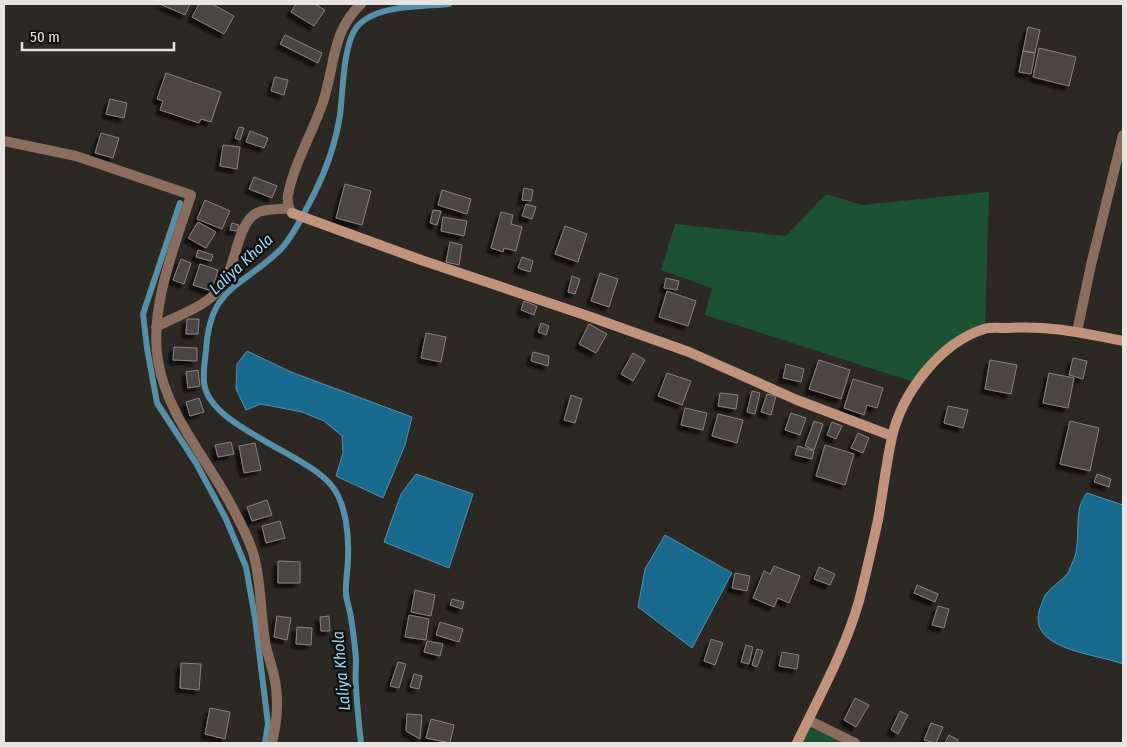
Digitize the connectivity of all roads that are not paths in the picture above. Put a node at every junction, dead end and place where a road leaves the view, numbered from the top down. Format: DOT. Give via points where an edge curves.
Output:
graph roads {
  1 [pos="362,4"];
  2 [pos="1123,135"];
  3 [pos="4,141"];
  4 [pos="291,211"];
  5 [pos="156,327"];
  6 [pos="1077,332"];
  7 [pos="1123,341"];
  8 [pos="892,436"];
  9 [pos="808,720"];
  10 [pos="272,743"];
  11 [pos="797,743"];
  12 [pos="854,743"];
  1 -- 4 [label="street" via="346,24 334,50 324,100 288,195"];
  2 -- 6 [label="street"];
  3 -- 5 [label="street" via="76,156 191,195 169,263"];
  4 -- 5 [label="street" via="267,210 256,214 245,226 222,286 200,305"];
  4 -- 8 [label="street" via="421,260 680,349 797,400"];
  5 -- 10 [label="street" via="158,360 168,398 231,505 254,555 266,647 274,677 276,724"];
  6 -- 7 [label="street"];
  6 -- 8 [label="street" via="1056,328 985,329 956,343 936,359 917,383"];
  8 -- 9 [label="street" via="878,520 858,602 843,644"];
  9 -- 11 [label="street"];
  9 -- 12 [label="street"];
}
